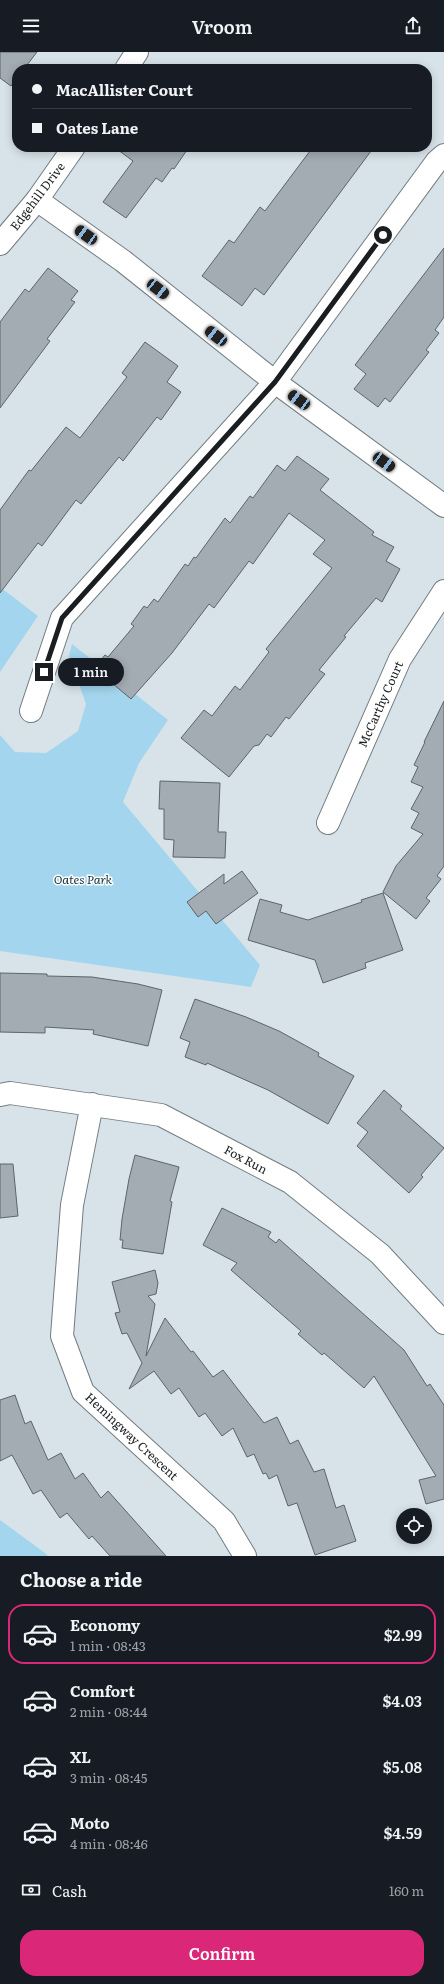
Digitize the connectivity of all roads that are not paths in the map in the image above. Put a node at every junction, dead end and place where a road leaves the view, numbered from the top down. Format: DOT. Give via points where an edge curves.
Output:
graph roads {
  1 [pos="137,52"];
  2 [pos="129,64"];
  3 [pos="70,152"];
  4 [pos="444,155"];
  5 [pos="36,200"];
  6 [pos="0,244"];
  7 [pos="275,382"];
  8 [pos="444,506"];
  9 [pos="444,591"];
  10 [pos="31,711"];
  11 [pos="328,823"];
  12 [pos="0,1095"];
  13 [pos="92,1104"];
  14 [pos="444,1323"];
  15 [pos="245,1556"];
  1 -- 2 [label="street"];
  3 -- 5 [label="street, Edgehill Drive"];
  4 -- 7 [label="street" via="437,161"];
  5 -- 6 [label="street, Edgehill Drive"];
  5 -- 7 [label="street" via="123,261"];
  7 -- 8 [label="street"];
  7 -- 10 [label="street" via="62,618"];
  9 -- 11 [label="street, McCarthy Court" via="400,659"];
  12 -- 13 [label="street, Fox Run"];
  13 -- 14 [label="street, Fox Run" via="162,1115 290,1182 380,1254"];
  13 -- 15 [label="street, Hemingway Crescent" via="72,1205 62,1336 83,1392 224,1521"];
}
